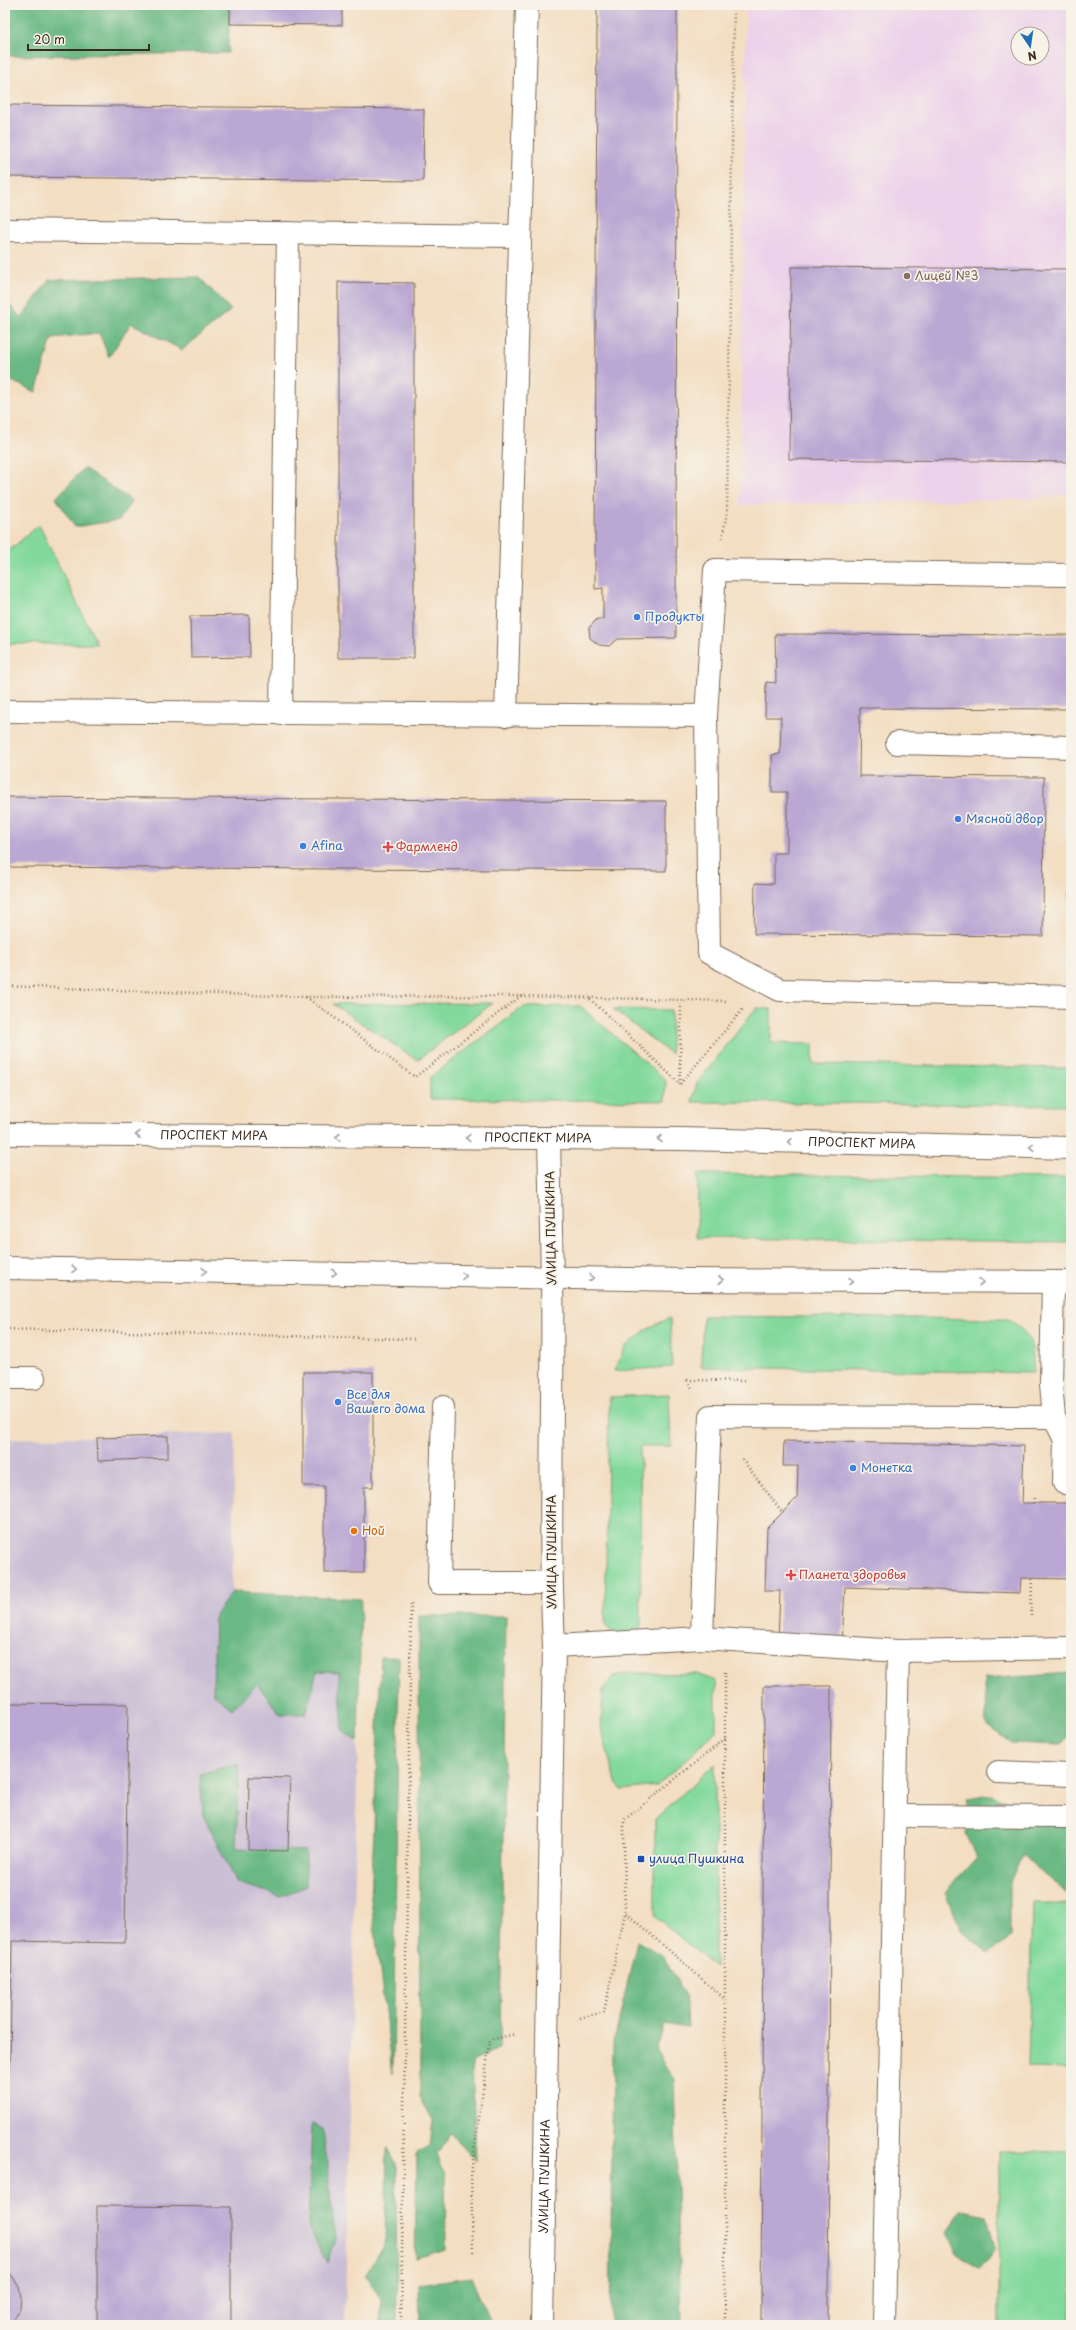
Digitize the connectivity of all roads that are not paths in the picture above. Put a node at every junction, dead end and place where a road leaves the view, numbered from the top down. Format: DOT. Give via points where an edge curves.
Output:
graph roads {
  1 [pos="527,5"];
  2 [pos="5,230"];
  3 [pos="288,233"];
  4 [pos="520,236"];
  5 [pos="1071,575"];
  6 [pos="5,711"];
  7 [pos="281,714"];
  8 [pos="506,716"];
  9 [pos="706,716"];
  10 [pos="897,743"];
  11 [pos="1071,747"];
  12 [pos="1071,997"];
  13 [pos="5,1134"];
  14 [pos="549,1138"];
  15 [pos="1071,1148"];
  16 [pos="5,1268"];
  17 [pos="552,1278"];
  18 [pos="1062,1282"];
  19 [pos="5,1378"];
  20 [pos="34,1378"];
  21 [pos="443,1407"];
  22 [pos="1054,1417"];
  23 [pos="1064,1483"];
  24 [pos="551,1582"];
  25 [pos="702,1638"];
  26 [pos="554,1646"];
  27 [pos="1071,1648"];
  28 [pos="898,1651"];
  29 [pos="998,1772"];
  30 [pos="1071,1775"];
  31 [pos="895,1816"];
  32 [pos="1071,1817"];
  33 [pos="542,2325"];
  34 [pos="884,2325"];
  1 -- 4 [label="main road"];
  2 -- 3 [label="main road"];
  3 -- 4 [label="main road"];
  3 -- 7 [label="main road"];
  4 -- 8 [label="main road"];
  5 -- 9 [label="main road" via="715,570"];
  6 -- 7 [label="main road"];
  7 -- 8 [label="main road"];
  8 -- 9 [label="main road"];
  9 -- 12 [label="main road" via="709,953 780,990"];
  10 -- 11 [label="main road"];
  14 -- 13 [label="main road, ПРОСПЕКТ МИРА, one-way"];
  15 -- 14 [label="main road, ПРОСПЕКТ МИРА, one-way"];
  14 -- 17 [label="main road, УЛИЦА ПУШКИНА"];
  16 -- 17 [label="main road, one-way"];
  17 -- 18 [label="main road, one-way"];
  17 -- 24 [label="main road, УЛИЦА ПУШКИНА" via="554,1385"];
  18 -- 22 [label="main road" via="1051,1385"];
  19 -- 20 [label="main road"];
  21 -- 24 [label="main road" via="439,1583"];
  22 -- 23 [label="main road" via="1065,1440"];
  22 -- 25 [label="main road" via="710,1416"];
  24 -- 26 [label="main road, УЛИЦА ПУШКИНА"];
  25 -- 26 [label="main road"];
  25 -- 28 [label="main road"];
  26 -- 33 [label="main road, УЛИЦА ПУШКИНА"];
  27 -- 28 [label="main road"];
  28 -- 31 [label="main road"];
  29 -- 30 [label="main road"];
  31 -- 32 [label="main road"];
  31 -- 34 [label="main road"];
}
